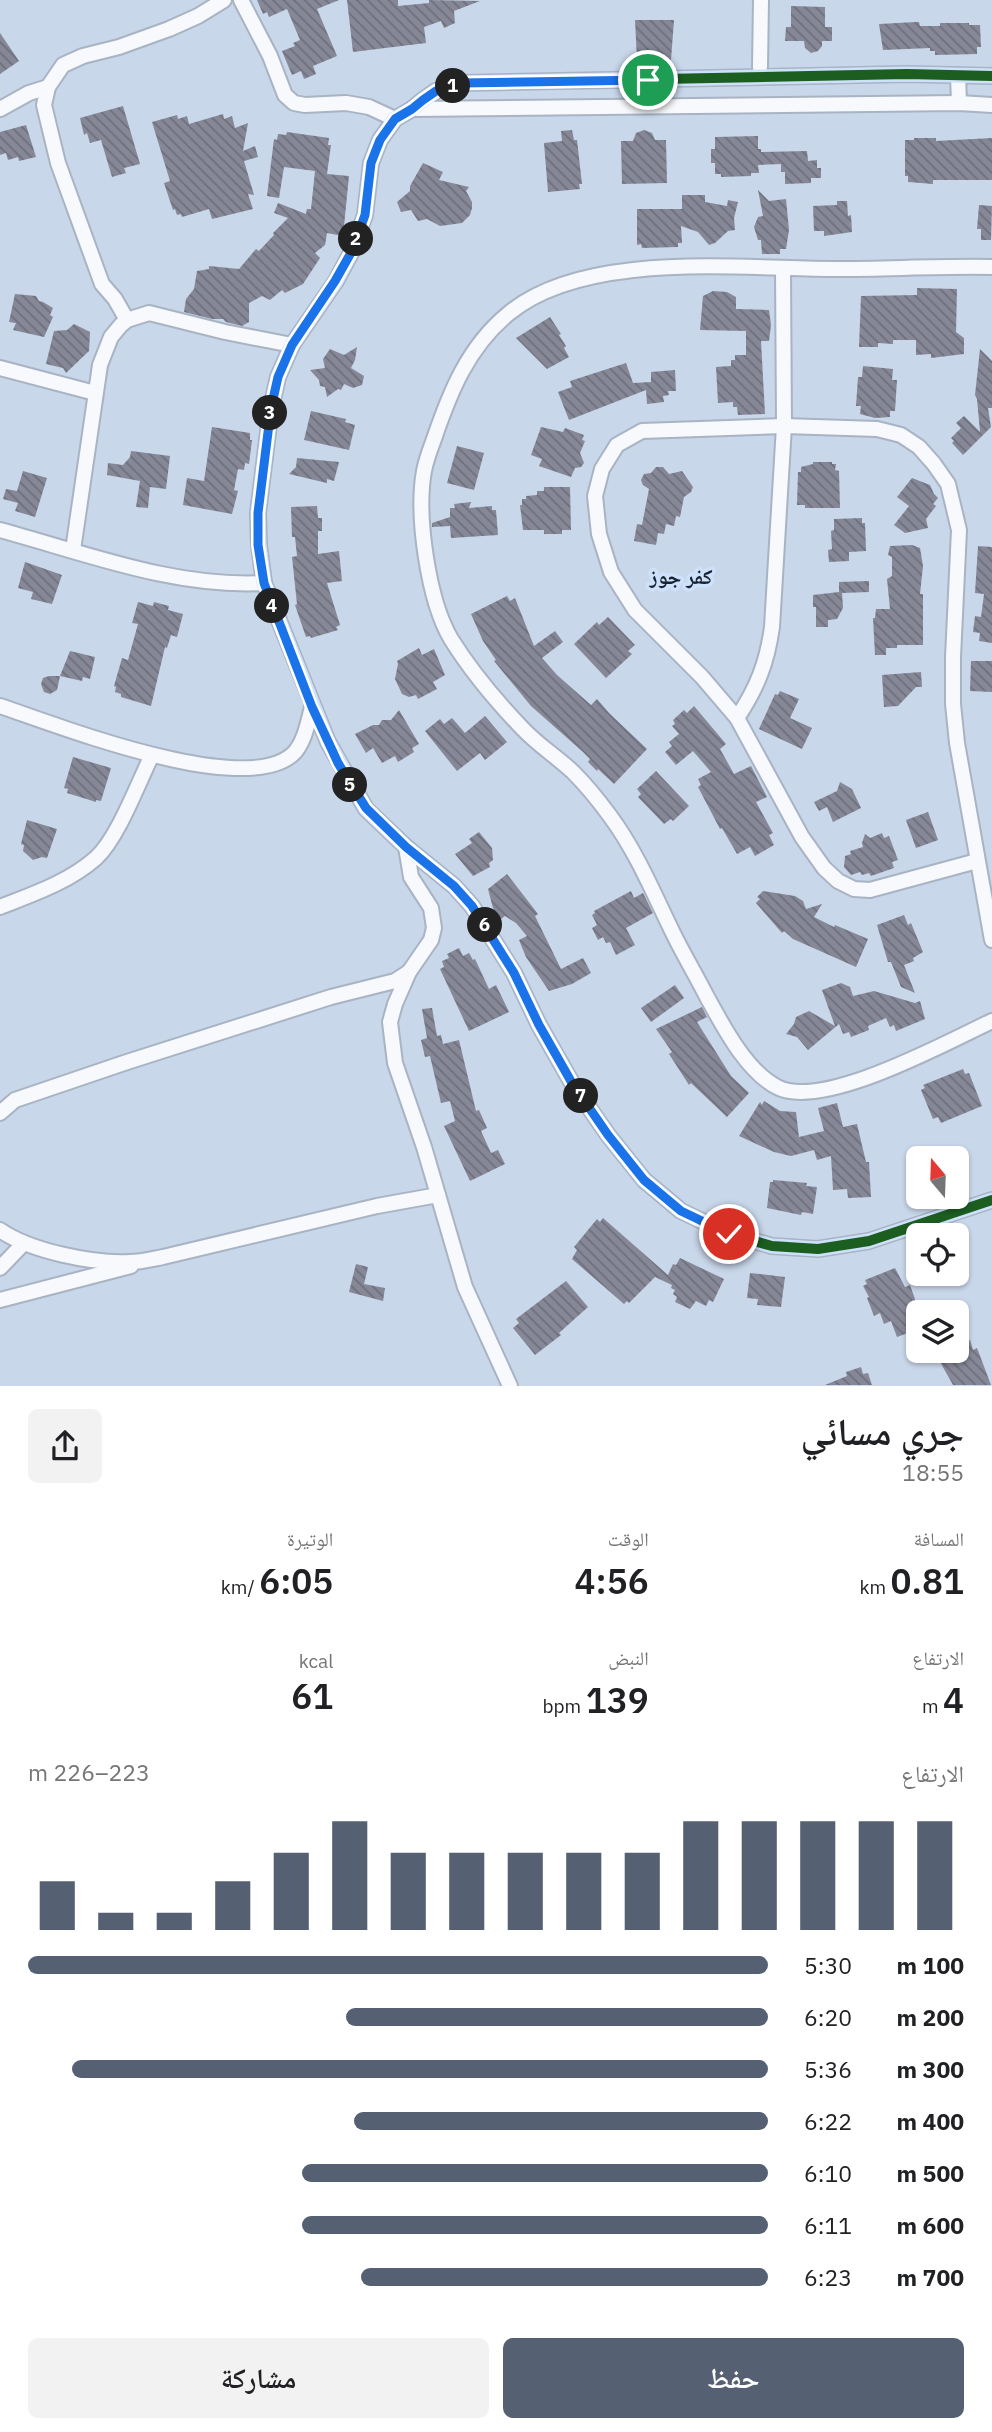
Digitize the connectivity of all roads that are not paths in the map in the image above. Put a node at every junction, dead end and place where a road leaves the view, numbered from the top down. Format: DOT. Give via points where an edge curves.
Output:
graph roads {
  1 [pos="224,0"];
  2 [pos="241,0"];
  3 [pos="761,0"];
  4 [pos="760,67"];
  5 [pos="958,75"];
  6 [pos="992,76"];
  7 [pos="48,86"];
  8 [pos="959,103"];
  9 [pos="992,105"];
  10 [pos="0,109"];
  11 [pos="412,109"];
  12 [pos="395,119"];
  13 [pos="992,267"];
  14 [pos="783,269"];
  15 [pos="127,320"];
  16 [pos="292,345"];
  17 [pos="0,368"];
  18 [pos="95,393"];
  19 [pos="784,426"];
  20 [pos="0,530"];
  21 [pos="73,550"];
  22 [pos="264,583"];
  23 [pos="0,706"];
  24 [pos="312,707"];
  25 [pos="737,718"];
  26 [pos="152,755"];
  27 [pos="406,847"];
  28 [pos="977,861"];
  29 [pos="0,906"];
  30 [pos="992,940"];
  31 [pos="409,972"];
  32 [pos="992,1021"];
  33 [pos="0,1113"];
  34 [pos="438,1195"];
  35 [pos="992,1200"];
  36 [pos="0,1230"];
  37 [pos="24,1243"];
  38 [pos="163,1257"];
  39 [pos="0,1268"];
  40 [pos="0,1300"];
  41 [pos="510,1385"];
  1 -- 7 [label="street" via="169,29 63,65"];
  2 -- 12 [label="street" via="285,95 294,103 345,103 369,107"];
  3 -- 4 [label="street"];
  5 -- 6 [label="street"];
  5 -- 8 [label="street"];
  5 -- 11 [label="street" via="462,83 436,91"];
  7 -- 10 [label="street"];
  7 -- 15 [label="street" via="44,105 58,163 102,284"];
  8 -- 9 [label="street"];
  8 -- 11 [label="street"];
  11 -- 12 [label="street"];
  12 -- 16 [label="street" via="371,163 365,215 352,251"];
  13 -- 14 [label="street"];
  14 -- 19 [label="street"];
  14 -- 32 [label="street" via="624,272 580,279 546,291 510,312 479,342 457,378 424,469 421,513 435,599 450,636 489,689 524,731 573,772 610,816 739,1052 778,1088 799,1093 821,1091 866,1079"];
  15 -- 16 [label="street" via="149,313"];
  15 -- 18 [label="street" via="111,338"];
  16 -- 22 [label="street" via="278,377 261,482 258,545"];
  17 -- 18 [label="street"];
  18 -- 21 [label="street"];
  19 -- 25 [label="street" via="768,654 754,693"];
  19 -- 25 [label="street" via="642,431 617,445 602,469 594,496 611,572 629,601"];
  19 -- 28 [label="street" via="877,429 901,435 919,447 948,484 959,530 953,704"];
  20 -- 21 [label="street"];
  21 -- 22 [label="street" via="206,582"];
  22 -- 24 [label="street"];
  23 -- 26 [label="street"];
  24 -- 26 [label="street" via="295,752 275,765 229,769"];
  24 -- 27 [label="street" via="354,792"];
  25 -- 28 [label="street" via="802,837 838,881 870,890"];
  26 -- 29 [label="street" via="112,836 96,858 43,890"];
  27 -- 31 [label="street" via="411,877 434,918 431,940"];
  27 -- 35 [label="street" via="472,906 514,973 572,1083 644,1180 681,1211 729,1234 772,1246 818,1249 869,1241"];
  28 -- 30 [label="street"];
  31 -- 33 [label="street" via="395,981 254,1021 15,1100"];
  31 -- 34 [label="street" via="390,1022 391,1037 395,1063"];
  34 -- 38 [label="street"];
  34 -- 41 [label="street" via="465,1287"];
  36 -- 37 [label="street"];
  37 -- 38 [label="street" via="83,1258 129,1262"];
  37 -- 39 [label="street"];
  38 -- 40 [label="street"];
}
